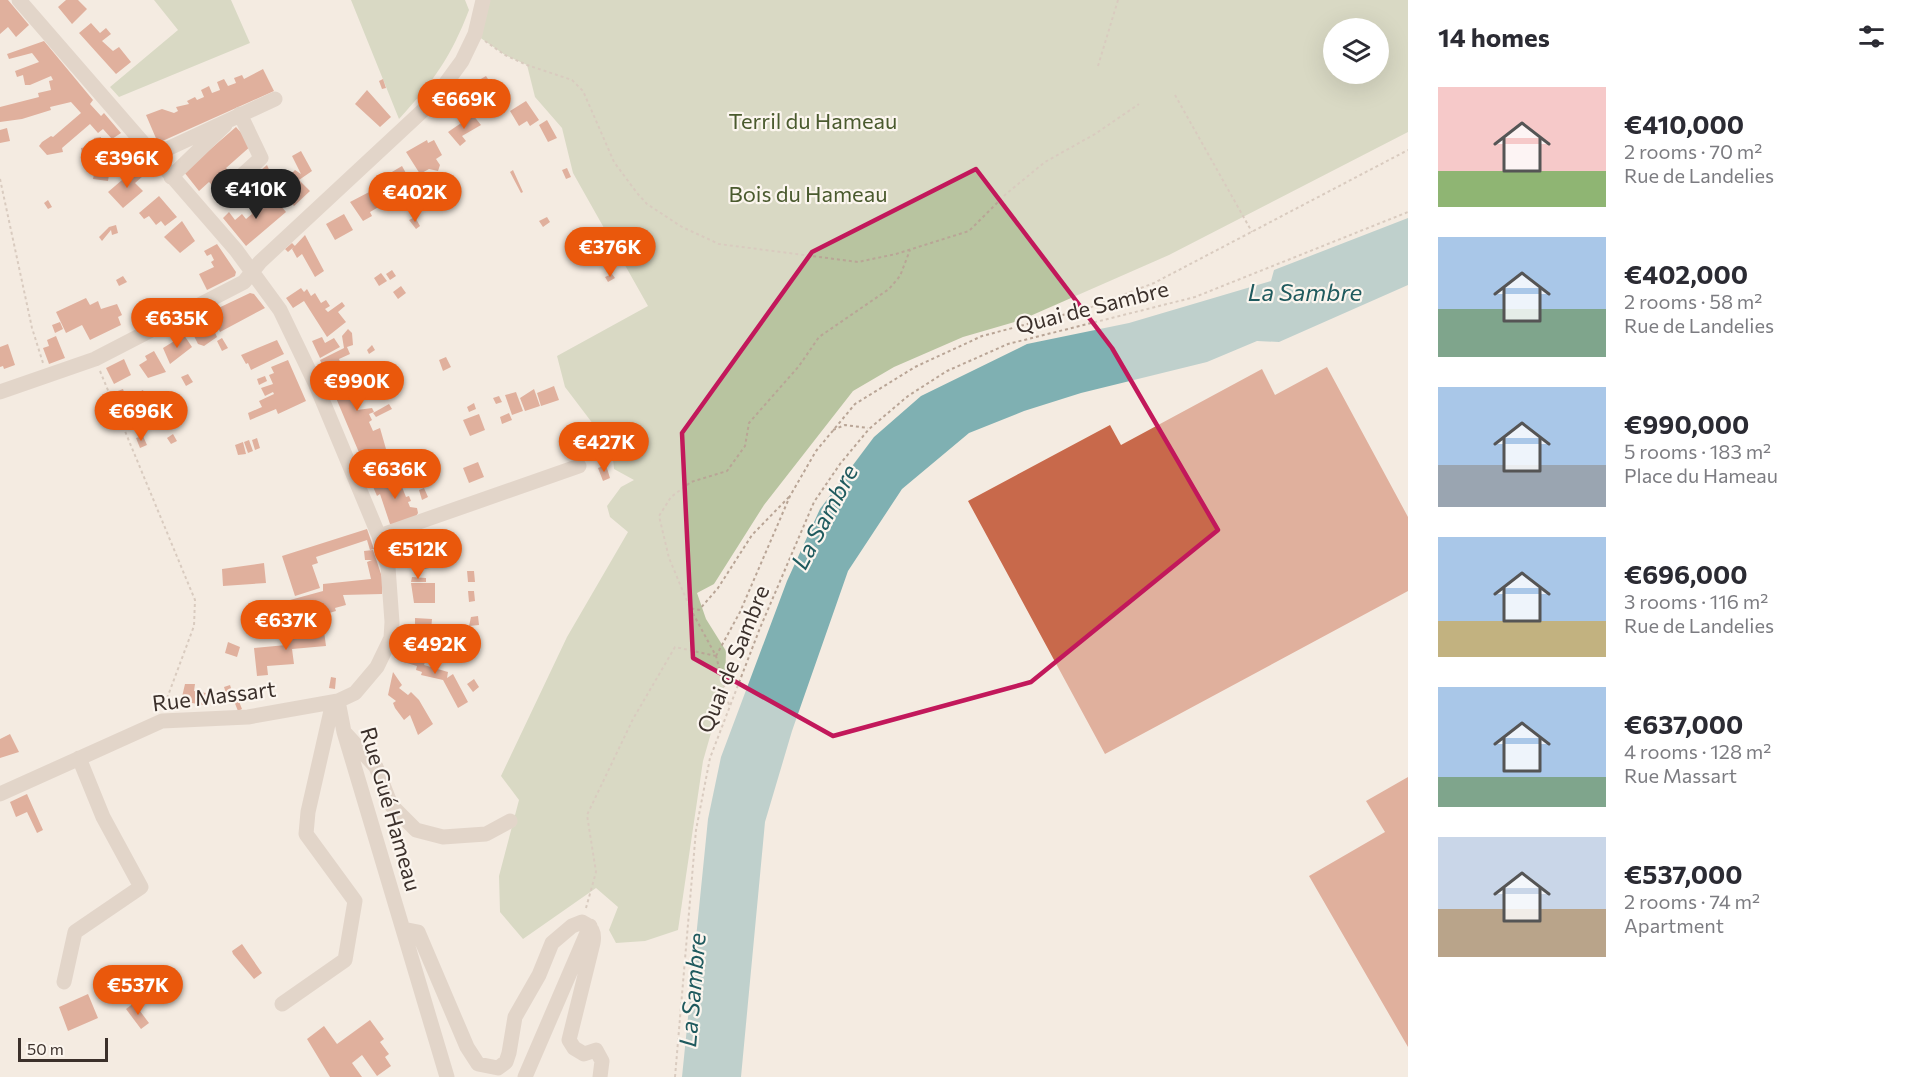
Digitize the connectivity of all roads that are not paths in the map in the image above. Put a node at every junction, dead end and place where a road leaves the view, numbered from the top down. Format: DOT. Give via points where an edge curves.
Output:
graph roads {
  1 [pos="19,0"];
  2 [pos="483,0"];
  3 [pos="275,99"];
  4 [pos="235,117"];
  5 [pos="152,156"];
  6 [pos="171,177"];
  7 [pos="239,178"];
  8 [pos="253,272"];
  9 [pos="0,392"];
  10 [pos="579,466"];
  11 [pos="380,536"];
  12 [pos="336,701"];
  13 [pos="344,732"];
  14 [pos="79,758"];
  15 [pos="0,794"];
  16 [pos="510,821"];
  17 [pos="586,924"];
  18 [pos="404,929"];
  19 [pos="64,982"];
  20 [pos="282,1004"];
  21 [pos="447,1077"];
  22 [pos="525,1077"];
  23 [pos="600,1077"];
  1 -- 5 [label="street"];
  2 -- 8 [label="street" via="475,34 462,61 432,102"];
  3 -- 4 [label="street"];
  4 -- 5 [label="street"];
  4 -- 6 [label="street"];
  4 -- 7 [label="street" via="261,159"];
  5 -- 6 [label="street"];
  6 -- 8 [label="street"];
  8 -- 9 [label="street" via="244,282 96,359"];
  8 -- 11 [label="street" via="291,329"];
  10 -- 11 [label="street"];
  11 -- 12 [label="street" via="392,591 391,638 365,683 355,693"];
  12 -- 13 [label="street, Rue Gué Hameau"];
  12 -- 14 [label="street, Rue Massart" via="248,717 162,721"];
  12 -- 20 [label="street" via="306,834 355,901 345,960"];
  13 -- 16 [label="street" via="376,767 391,805 416,830 443,837 486,834"];
  13 -- 18 [label="street, Rue Gué Hameau"];
  14 -- 15 [label="street, Rue Massart"];
  14 -- 19 [label="street" via="103,817 141,887 75,932"];
  17 -- 18 [label="street" via="572,926 552,944 515,1017 506,1062 498,1068 478,1064 418,932"];
  17 -- 22 [label="street"];
  17 -- 23 [label="street" via="595,934 569,1040 584,1054 596,1050 602,1060"];
  18 -- 21 [label="street, Rue Gué Hameau"];
}
